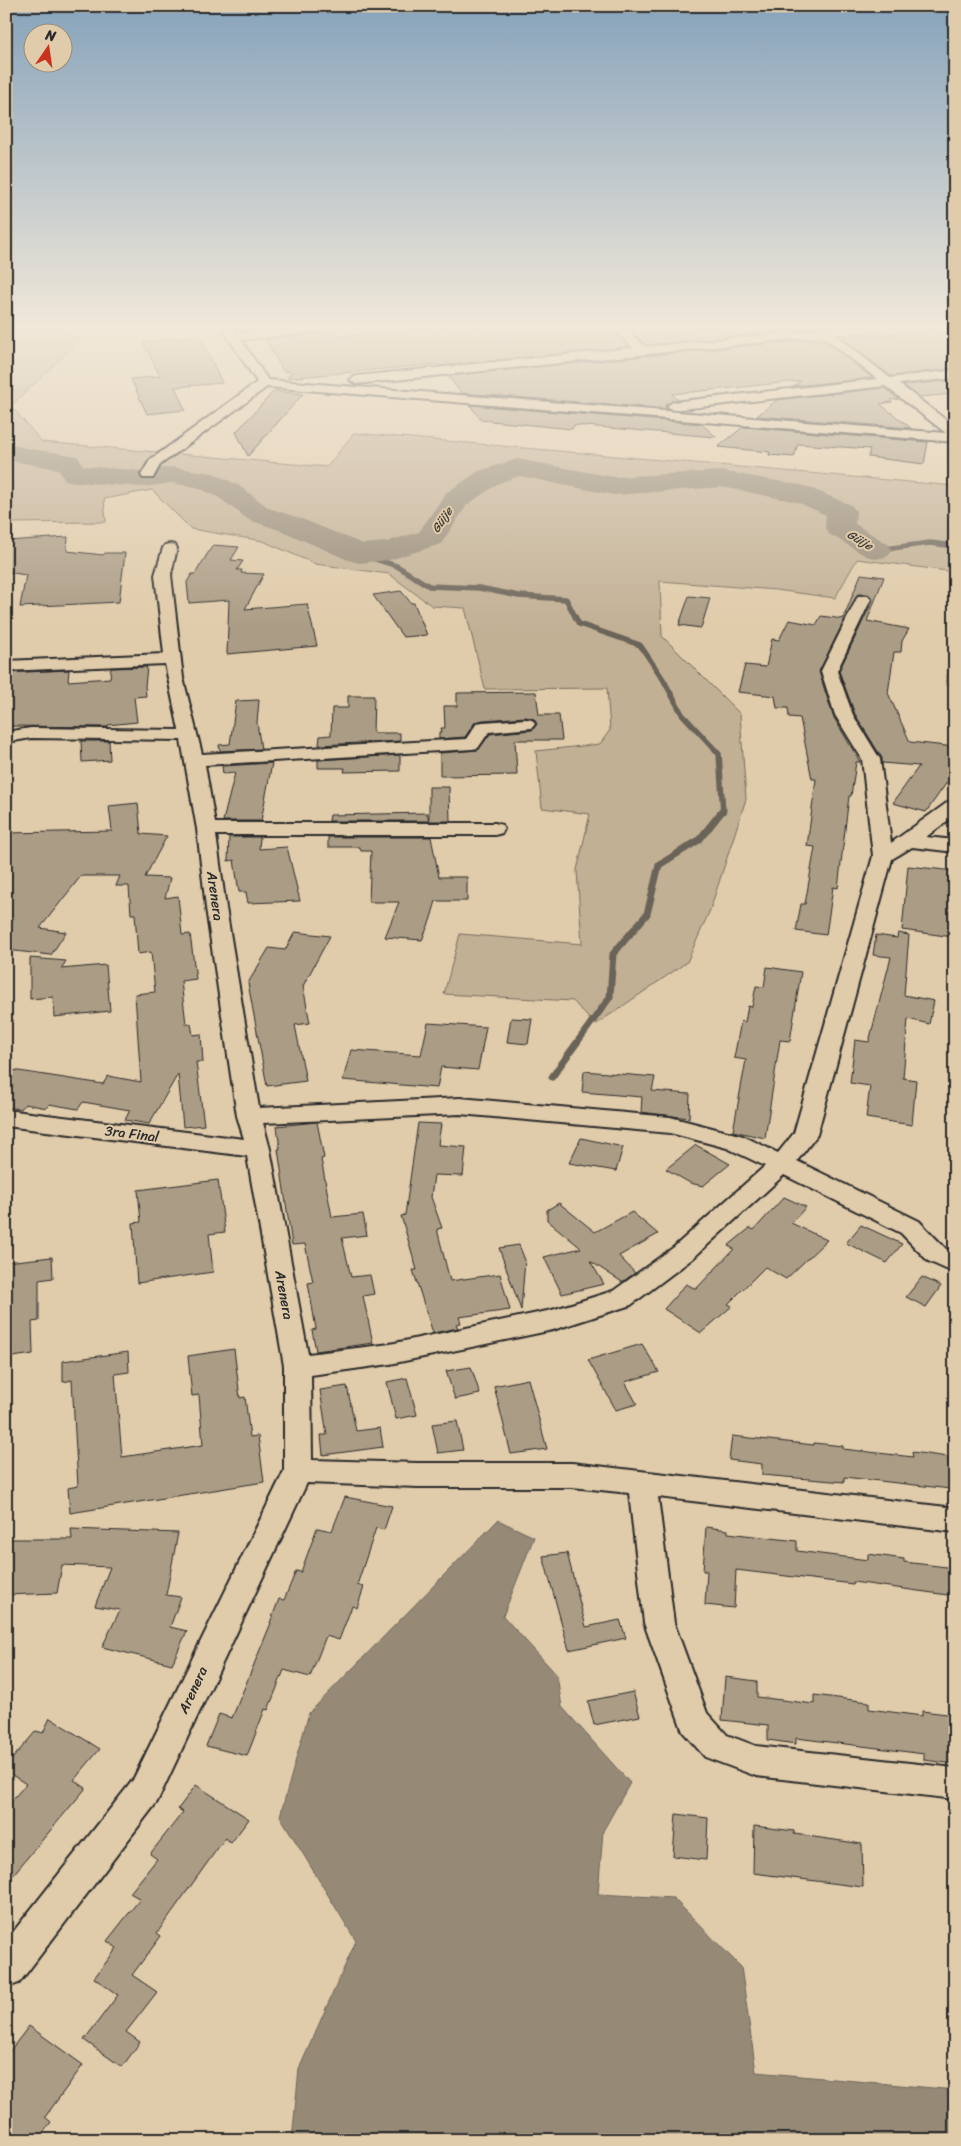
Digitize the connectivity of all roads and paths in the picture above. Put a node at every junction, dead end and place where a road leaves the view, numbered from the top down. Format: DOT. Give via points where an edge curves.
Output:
graph roads {
  1 [pos="202,428"];
  2 [pos="835,428"];
  3 [pos="943,428"];
  4 [pos="953,437"];
  5 [pos="148,475"];
  6 [pos="170,548"];
  7 [pos="863,600"];
  8 [pos="173,659"];
  9 [pos="6,666"];
  10 [pos="526,724"];
  11 [pos="188,735"];
  12 [pos="6,740"];
  13 [pos="194,760"];
  14 [pos="955,806"];
  15 [pos="206,828"];
  16 [pos="495,828"];
  17 [pos="909,841"];
  18 [pos="955,846"];
  19 [pos="883,856"];
  20 [pos="249,1116"];
  21 [pos="6,1118"];
  22 [pos="258,1149"];
  23 [pos="782,1164"];
  24 [pos="955,1264"];
  25 [pos="297,1366"];
  26 [pos="298,1471"];
  27 [pos="642,1483"];
  28 [pos="955,1520"];
  29 [pos="955,1784"];
  30 [pos="6,1970"];
  1 -- 5 [label="street" via="155,463"];
  2 -- 4 [label="street"];
  3 -- 4 [label="street"];
  6 -- 8 [label="street, Arenera" via="164,575"];
  7 -- 19 [label="street" via="829,671 844,715 872,759"];
  8 -- 9 [label="street"];
  8 -- 11 [label="street, Arenera"];
  10 -- 13 [label="street" via="483,727 472,744"];
  11 -- 12 [label="street" via="31,733"];
  11 -- 13 [label="street, Arenera"];
  13 -- 15 [label="street, Arenera"];
  14 -- 17 [label="street"];
  15 -- 16 [label="street"];
  15 -- 20 [label="street, Arenera"];
  17 -- 18 [label="street"];
  17 -- 19 [label="street"];
  19 -- 23 [label="street" via="806,1134"];
  20 -- 22 [label="street, Arenera"];
  20 -- 23 [label="street" via="460,1106 670,1125 735,1142"];
  21 -- 22 [label="street, 3ra Final"];
  22 -- 25 [label="street, Arenera"];
  23 -- 24 [label="street" via="910,1227 937,1255"];
  23 -- 25 [label="street" via="683,1253 622,1298 554,1320 390,1354"];
  25 -- 26 [label="street, Arenera"];
  26 -- 27 [label="street" via="572,1475"];
  26 -- 30 [label="street, Arenera" via="146,1791"];
  27 -- 28 [label="street"];
  27 -- 29 [label="street" via="659,1623 694,1722 716,1746 756,1760"];
}
